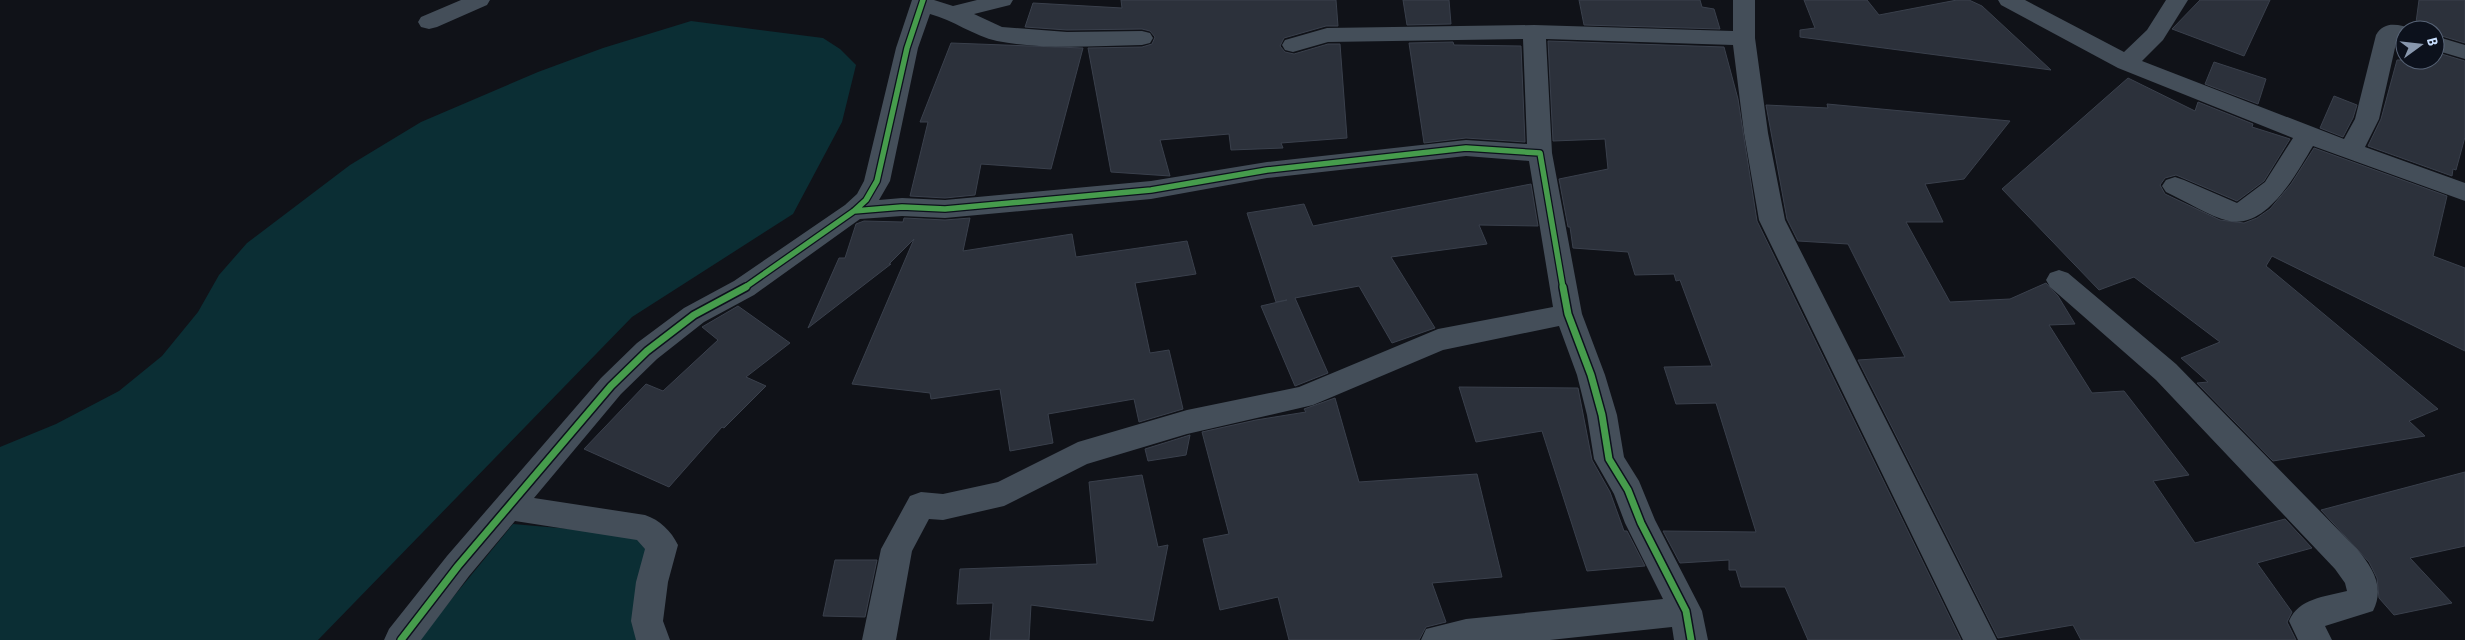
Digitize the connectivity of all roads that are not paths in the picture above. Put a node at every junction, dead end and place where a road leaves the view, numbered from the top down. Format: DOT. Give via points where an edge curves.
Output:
graph roads {
  1 [pos="479,0"];
  2 [pos="1002,0"];
  3 [pos="1744,0"];
  4 [pos="2009,0"];
  5 [pos="2177,0"];
  6 [pos="923,3"];
  7 [pos="953,13"];
  8 [pos="429,22"];
  9 [pos="1534,32"];
  10 [pos="2395,32"];
  11 [pos="1142,38"];
  12 [pos="1744,38"];
  13 [pos="1293,45"];
  14 [pos="2445,46"];
  15 [pos="2465,52"];
  16 [pos="2126,63"];
  17 [pos="2308,134"];
  18 [pos="2351,150"];
  19 [pos="1540,153"];
  20 [pos="2175,186"];
  21 [pos="2465,192"];
  22 [pos="854,212"];
  23 [pos="2059,280"];
  24 [pos="1568,314"];
  25 [pos="508,507"];
  26 [pos="1688,626"];
  27 [pos="401,640"];
  28 [pos="653,640"];
  29 [pos="879,640"];
  30 [pos="1438,640"];
  31 [pos="1980,640"];
  32 [pos="2315,640"];
  1 -- 8 [label="street"];
  2 -- 7 [label="street"];
  3 -- 12 [label="street"];
  4 -- 16 [label="street"];
  5 -- 16 [label="street" via="2155,35"];
  6 -- 7 [label="street"];
  6 -- 22 [label="street" via="908,48 876,181 866,200"];
  7 -- 11 [label="street" via="998,34"];
  9 -- 12 [label="street"];
  9 -- 13 [label="street" via="1327,35"];
  9 -- 19 [label="street"];
  10 -- 18 [label="street" via="2387,35 2367,119"];
  12 -- 31 [label="street" via="1756,133 1772,220"];
  14 -- 15 [label="street"];
  16 -- 17 [label="street"];
  17 -- 18 [label="street"];
  17 -- 20 [label="street" via="2274,188 2243,212 2231,212"];
  18 -- 21 [label="street"];
  19 -- 22 [label="street" via="1466,148 1267,170 1151,190 945,209 902,207"];
  19 -- 24 [label="street"];
  22 -- 25 [label="street" via="744,288 694,315 647,351 611,386"];
  23 -- 32 [label="street" via="2166,372 2346,559 2360,578 2364,590 2362,601 2310,616 2305,621"];
  24 -- 26 [label="street" via="1591,375 1609,459 1628,490"];
  24 -- 29 [label="street" via="1438,340 1304,397 1187,422 1078,454 1004,493 943,507 921,505 896,549"];
  25 -- 27 [label="street"];
  25 -- 28 [label="street" via="645,528 662,545 652,582 647,621"];
  26 -- 30 [label="street" via="1466,634"];
}
